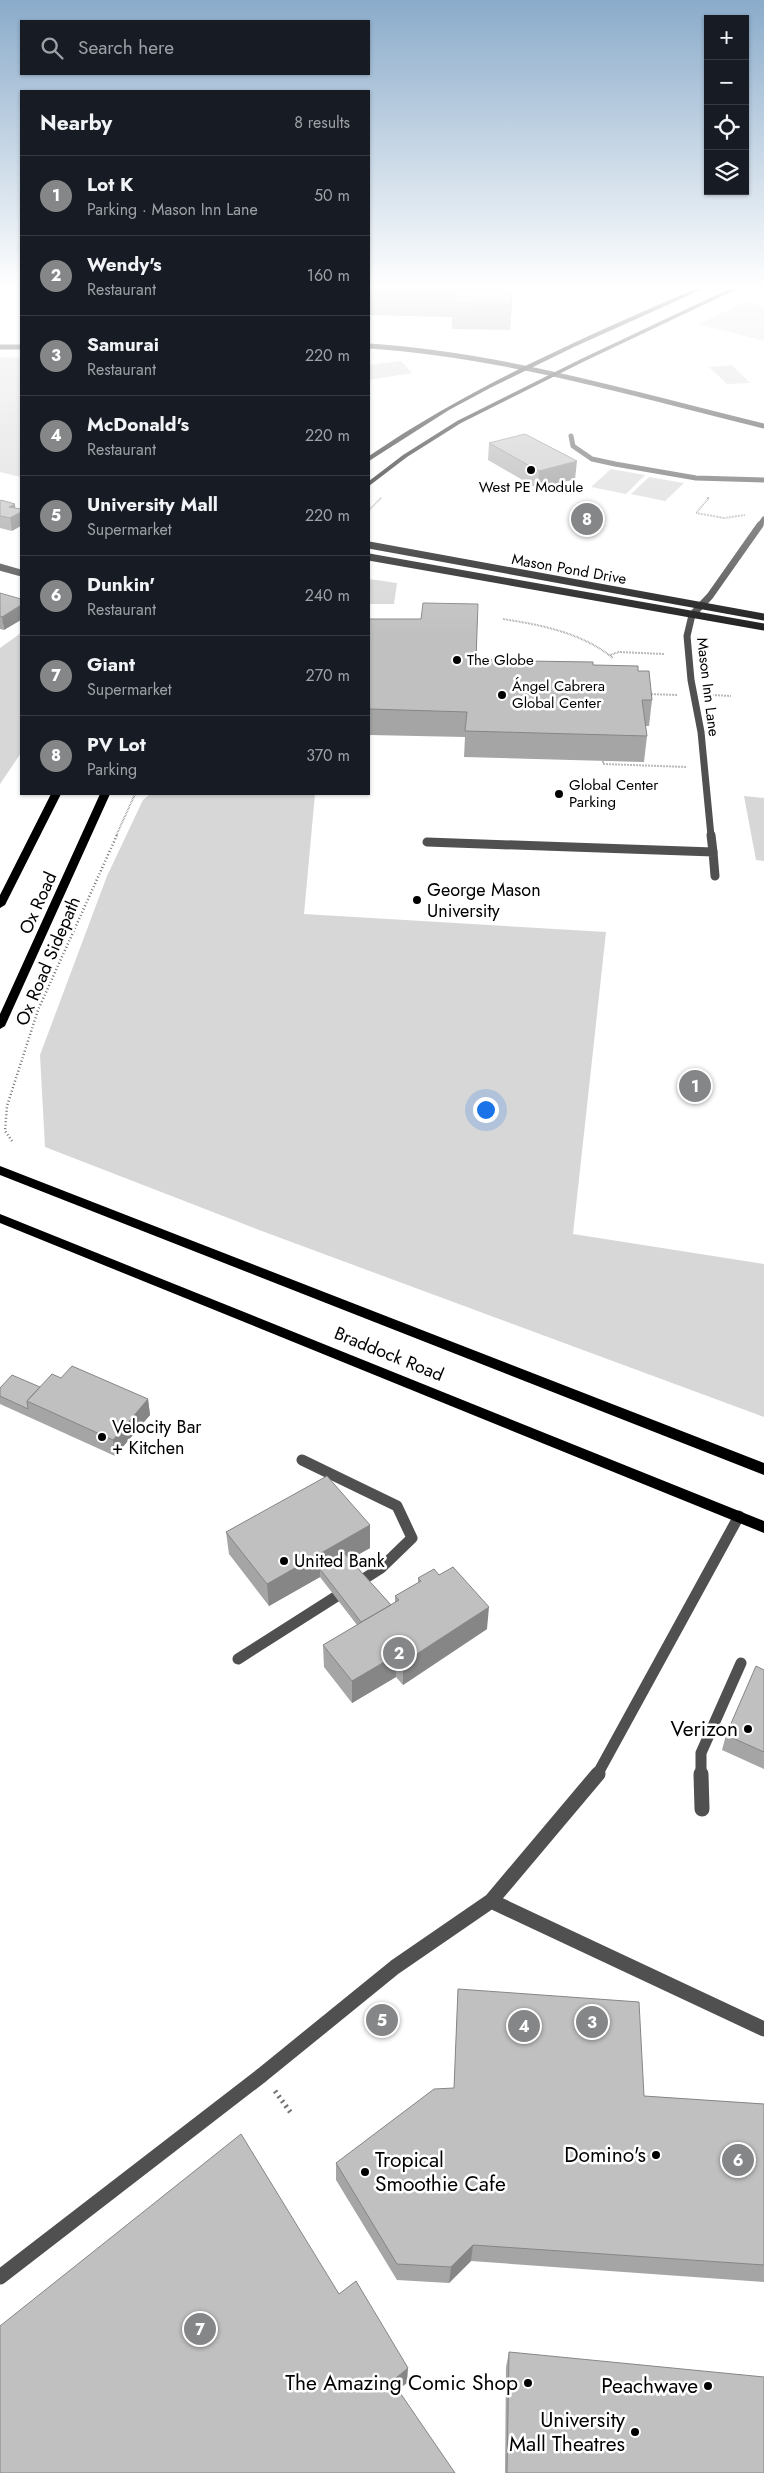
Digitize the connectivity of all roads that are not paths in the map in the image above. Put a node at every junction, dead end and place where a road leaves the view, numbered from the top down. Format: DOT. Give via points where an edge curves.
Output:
graph roads {
  1 [pos="457,404"];
  2 [pos="494,404"];
  3 [pos="675,404"];
  4 [pos="764,426"];
  5 [pos="571,436"];
  6 [pos="370,457"];
  7 [pos="764,480"];
  8 [pos="370,483"];
  9 [pos="764,519"];
  10 [pos="370,545"];
  11 [pos="370,557"];
  12 [pos="0,567"];
  13 [pos="20,573"];
  14 [pos="702,606"];
  15 [pos="692,615"];
  16 [pos="764,617"];
  17 [pos="764,627"];
  18 [pos="56,795"];
  19 [pos="105,795"];
  20 [pos="427,842"];
  21 [pos="713,852"];
  22 [pos="715,876"];
  23 [pos="0,906"];
  24 [pos="0,1026"];
  25 [pos="0,1170"];
  26 [pos="0,1218"];
  27 [pos="302,1460"];
  28 [pos="764,1469"];
  29 [pos="739,1516"];
  30 [pos="764,1526"];
  31 [pos="238,1659"];
  32 [pos="741,1664"];
  33 [pos="702,1809"];
  34 [pos="491,1901"];
  35 [pos="764,2029"];
  36 [pos="0,2277"];
  1 -- 6 [label="main road" via="396,438"];
  2 -- 8 [label="main road" via="405,456"];
  3 -- 4 [label="street"];
  5 -- 7 [label="street" via="573,446 592,459 696,478"];
  9 -- 14 [label="street, Mason Inn Lane"];
  10 -- 14 [label="street, Mason Pond Drive"];
  11 -- 15 [label="street, Mason Pond Drive"];
  12 -- 13 [label="street"];
  14 -- 15 [label="street, Mason Inn Lane"];
  14 -- 16 [label="street, Mason Pond Drive"];
  15 -- 17 [label="street, Mason Pond Drive"];
  15 -- 21 [label="street, Mason Inn Lane" via="687,636 689,666 701,732"];
  18 -- 23 [label="main road, Ox Road"];
  19 -- 24 [label="main road, Ox Road"];
  20 -- 21 [label="street"];
  21 -- 22 [label="street, Mason Inn Lane"];
  25 -- 28 [label="main road, Braddock Road"];
  26 -- 29 [label="main road, Braddock Road"];
  27 -- 31 [label="street" via="397,1506 412,1538 381,1568"];
  29 -- 30 [label="main road, Braddock Road"];
  29 -- 34 [label="street" via="596,1777"];
  32 -- 33 [label="street" via="701,1753"];
  34 -- 35 [label="street"];
  34 -- 36 [label="street" via="395,1967 262,2075"];
}
